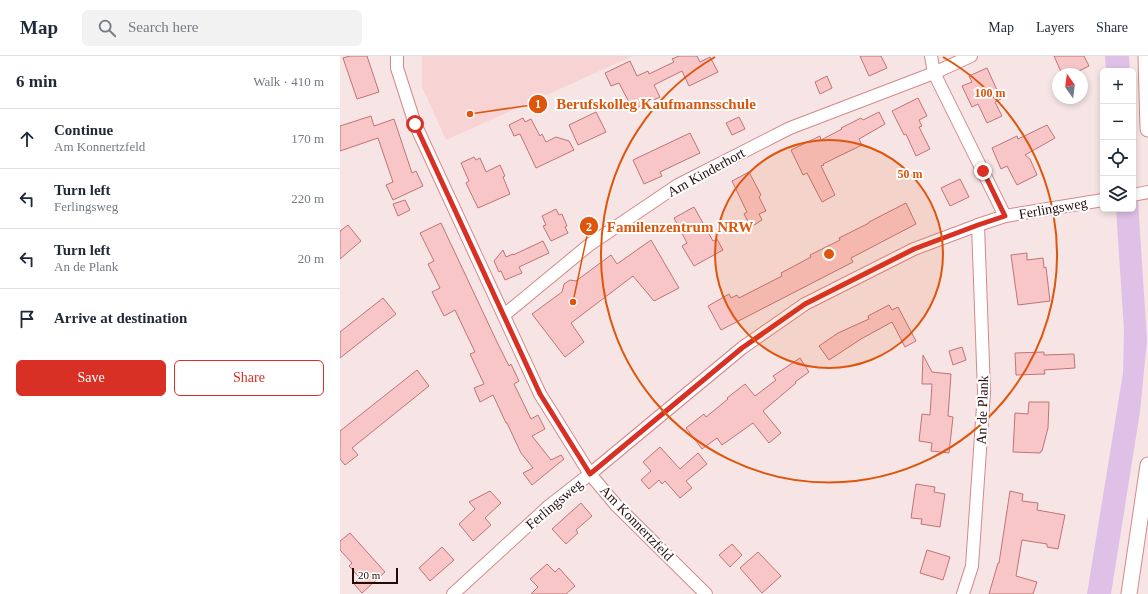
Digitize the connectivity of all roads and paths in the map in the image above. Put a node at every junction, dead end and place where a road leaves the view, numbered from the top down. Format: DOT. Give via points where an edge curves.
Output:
graph roads {
  1 [pos="397,56"];
  2 [pos="931,56"];
  3 [pos="971,56"];
  4 [pos="1146,56"];
  5 [pos="934,74"];
  6 [pos="1148,129"];
  7 [pos="1148,192"];
  8 [pos="1136,194"];
  9 [pos="1100,200"];
  10 [pos="1005,216"];
  11 [pos="978,225"];
  12 [pos="504,315"];
  13 [pos="1148,465"];
  14 [pos="590,474"];
  15 [pos="453,594"];
  16 [pos="706,594"];
  17 [pos="963,594"];
  18 [pos="1129,594"];
  1 -- 12 [label="street, Am Konnertzfeld" via="397,68 415,124"];
  2 -- 5 [label="street"];
  3 -- 5 [label="street, Am Kinderhort"];
  4 -- 6 [label="street"];
  5 -- 10 [label="street"];
  5 -- 12 [label="street, Am Kinderhort" via="790,128 678,185 589,245"];
  7 -- 8 [label="street"];
  9 -- 10 [label="street, Ferlingsweg"];
  10 -- 11 [label="street, Ferlingsweg"];
  11 -- 14 [label="street, Ferlingsweg" via="914,249 805,304 742,348"];
  11 -- 17 [label="street, An de Plank" via="984,392 972,566"];
  12 -- 14 [label="street, Am Konnertzfeld" via="540,394"];
  13 -- 18 [label="street"];
  14 -- 15 [label="street, Ferlingsweg" via="549,506"];
  14 -- 16 [label="street, Am Konnertzfeld" via="616,505"];
}
